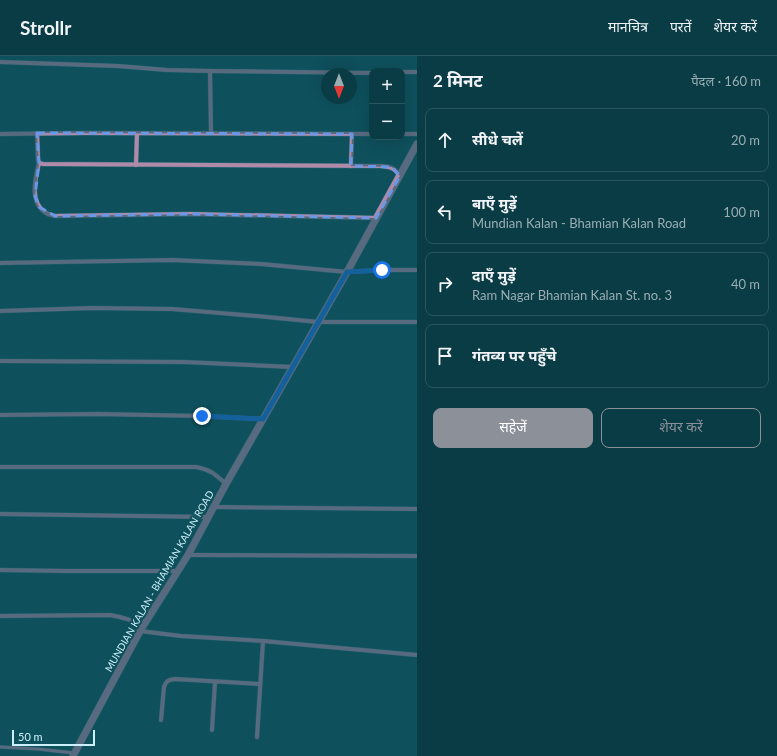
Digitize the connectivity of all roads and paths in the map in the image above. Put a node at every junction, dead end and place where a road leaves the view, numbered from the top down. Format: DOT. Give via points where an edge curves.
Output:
graph roads {
  1 [pos="0,62"];
  2 [pos="210,71"];
  3 [pos="369,72"];
  4 [pos="405,72"];
  5 [pos="417,72"];
  6 [pos="37,133"];
  7 [pos="137,133"];
  8 [pos="211,133"];
  9 [pos="0,134"];
  10 [pos="352,134"];
  11 [pos="369,134"];
  12 [pos="405,134"];
  13 [pos="417,134"];
  14 [pos="417,144"];
  15 [pos="39,163"];
  16 [pos="136,165"];
  17 [pos="351,166"];
  18 [pos="400,176"];
  19 [pos="376,218"];
  20 [pos="0,263"];
  21 [pos="417,270"];
  22 [pos="347,272"];
  23 [pos="0,311"];
  24 [pos="318,322"];
  25 [pos="417,322"];
  26 [pos="0,361"];
  27 [pos="292,367"];
  28 [pos="0,415"];
  29 [pos="263,419"];
  30 [pos="0,467"];
  31 [pos="226,484"];
  32 [pos="214,507"];
  33 [pos="417,509"];
  34 [pos="0,514"];
  35 [pos="208,517"];
  36 [pos="188,555"];
  37 [pos="417,556"];
  38 [pos="0,570"];
  39 [pos="178,571"];
  40 [pos="0,616"];
  41 [pos="142,629"];
  42 [pos="264,642"];
  43 [pos="417,655"];
  44 [pos="216,682"];
  45 [pos="260,684"];
  46 [pos="161,720"];
  47 [pos="212,730"];
  48 [pos="257,737"];
  49 [pos="0,747"];
  50 [pos="73,754"];
  1 -- 2 [label="street"];
  2 -- 3 [label="street"];
  2 -- 8 [label="street"];
  4 -- 5 [label="street"];
  6 -- 7 [label="street"];
  6 -- 9 [label="street"];
  6 -- 15 [label="street"];
  7 -- 8 [label="street"];
  7 -- 16 [label="street"];
  8 -- 10 [label="street"];
  10 -- 11 [label="street"];
  10 -- 17 [label="street"];
  12 -- 13 [label="street"];
  14 -- 18 [label="street, MUNDIAN KALAN - BHAMIAN KALAN ROAD"];
  15 -- 16 [label="street"];
  15 -- 19 [label="street" via="34,186 35,196 39,207 46,214 55,216 191,214"];
  16 -- 17 [label="street"];
  17 -- 18 [label="street" via="392,167"];
  18 -- 19 [label="street, MUNDIAN KALAN - BHAMIAN KALAN ROAD"];
  19 -- 22 [label="street, MUNDIAN KALAN - BHAMIAN KALAN ROAD"];
  20 -- 22 [label="street" via="172,260 261,264"];
  21 -- 22 [label="street"];
  22 -- 24 [label="street, MUNDIAN KALAN - BHAMIAN KALAN ROAD"];
  23 -- 24 [label="street" via="172,309"];
  24 -- 25 [label="street"];
  24 -- 27 [label="street, MUNDIAN KALAN - BHAMIAN KALAN ROAD"];
  26 -- 27 [label="street" via="184,362"];
  27 -- 29 [label="street, MUNDIAN KALAN - BHAMIAN KALAN ROAD"];
  28 -- 29 [label="street" via="106,414"];
  29 -- 31 [label="street, MUNDIAN KALAN - BHAMIAN KALAN ROAD"];
  30 -- 31 [label="street" via="196,467 208,470"];
  31 -- 32 [label="street, MUNDIAN KALAN - BHAMIAN KALAN ROAD"];
  32 -- 33 [label="street"];
  32 -- 35 [label="street, MUNDIAN KALAN - BHAMIAN KALAN ROAD"];
  34 -- 35 [label="street"];
  35 -- 36 [label="street, MUNDIAN KALAN - BHAMIAN KALAN ROAD"];
  36 -- 37 [label="street"];
  36 -- 39 [label="street, MUNDIAN KALAN - BHAMIAN KALAN ROAD"];
  38 -- 39 [label="street"];
  39 -- 41 [label="street, MUNDIAN KALAN - BHAMIAN KALAN ROAD"];
  40 -- 41 [label="street" via="110,615 133,620"];
  41 -- 42 [label="street" via="182,636"];
  41 -- 50 [label="street, MUNDIAN KALAN - BHAMIAN KALAN ROAD"];
  42 -- 43 [label="street"];
  42 -- 45 [label="street"];
  44 -- 45 [label="street"];
  44 -- 46 [label="street" via="175,679 166,682"];
  44 -- 47 [label="street"];
  45 -- 48 [label="street"];
  49 -- 50 [label="lane"];
}
